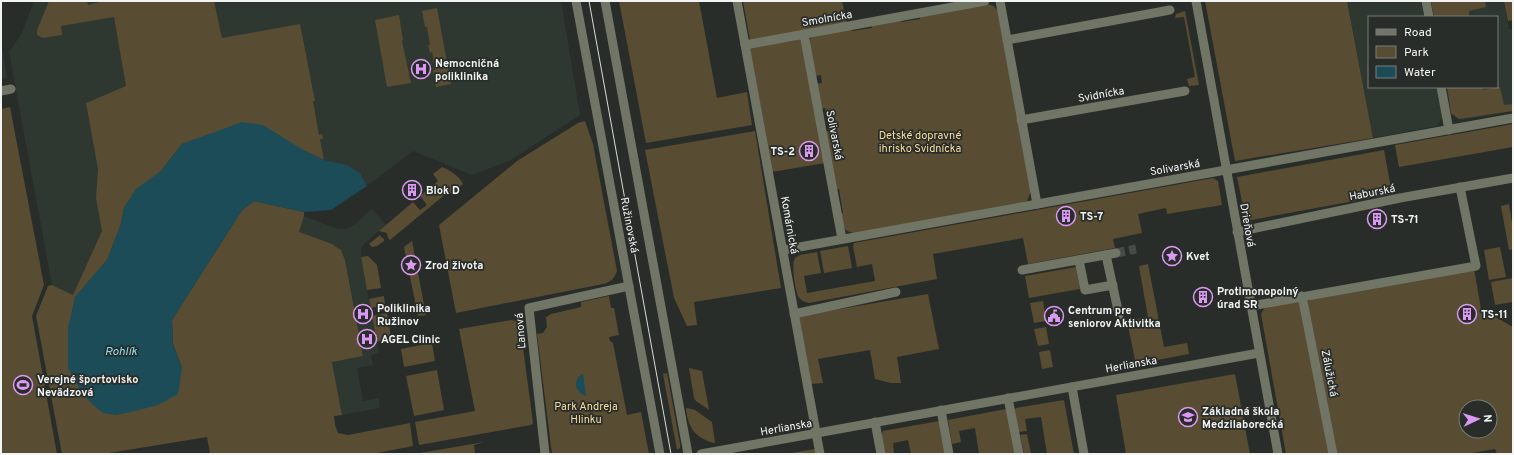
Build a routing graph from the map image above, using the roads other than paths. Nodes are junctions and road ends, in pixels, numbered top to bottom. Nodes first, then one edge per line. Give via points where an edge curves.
1 (576, 1) edge
2 (605, 1) edge
3 (737, 1) edge
4 (985, 1) edge
5 (1000, 1) edge
6 (1196, 1) edge
7 (1426, 1) edge
8 (1170, 10) dead end
9 (1429, 16) edge
10 (804, 34) junction
11 (1007, 40) junction
12 (745, 45) junction
13 (1441, 88) edge
14 (11, 89) dead end
15 (1, 91) edge
16 (1185, 91) dead end
17 (1513, 118) edge
18 (1021, 120) junction
19 (1449, 130) junction
20 (1226, 170) junction
21 (1513, 178) edge
22 (1460, 187) junction
23 (1034, 205) junction
24 (1237, 232) junction
25 (842, 239) junction
26 (783, 250) junction
27 (1079, 260) junction
28 (1022, 270) dead end
29 (1113, 285) junction
30 (629, 286) junction
31 (896, 292) dead end
32 (1302, 296) junction
33 (1251, 306) junction
34 (794, 314) junction
35 (1118, 315) dead end
36 (1259, 353) junction
37 (1072, 387) junction
38 (1008, 398) junction
39 (941, 410) junction
40 (875, 422) junction
41 (816, 433) junction
42 (545, 454) edge
43 (660, 454) edge
44 (688, 454) edge
45 (701, 454) edge
46 (820, 454) edge
47 (881, 454) edge
48 (949, 454) edge
49 (1019, 454) edge
50 (1084, 454) edge
51 (1278, 454) edge
52 (1333, 454) edge

1 - 30 street, Ružinovská
2 - 44 street, Ružinovská
3 - 12 street, Komárnická
4 - 10 street, Smolnícka
5 - 11 street
6 - 20 street, Drieňová
7 - 9 street
8 - 11 street
10 - 12 street, Smolnícka
10 - 25 street, Solivarská
11 - 18 street
12 - 26 street, Komárnická
13 - 19 street
14 - 15 street
16 - 18 street, Svidnícka
17 - 19 street, Solivarská
18 - 23 street
19 - 20 street, Solivarská
20 - 23 street, Solivarská
20 - 24 street, Drieňová
21 - 22 street, Haburská
22 - 24 street, Haburská
22 - 32 street via 1476,266
23 - 25 street, Solivarská
24 - 33 street, Drieňová
25 - 26 street, Solivarská
26 - 34 street, Komárnická
27 - 28 street
27 - 29 street via 1085,290
27 - 29 street via 1111,254
29 - 35 street
30 - 42 street, Ľanová via 529,308
30 - 43 street, Ružinovská
31 - 34 street
32 - 33 street
32 - 52 street, Zálužická
33 - 36 street, Drieňová
34 - 41 street, Komárnická
36 - 37 street, Herlianska
36 - 51 street, Drieňová
37 - 38 street, Herlianska
37 - 50 street
38 - 39 street, Herlianska
38 - 49 street
39 - 40 street, Herlianska
39 - 48 street
40 - 41 street, Herlianska
40 - 47 street
41 - 45 street, Herlianska
41 - 46 street, Komárnická

